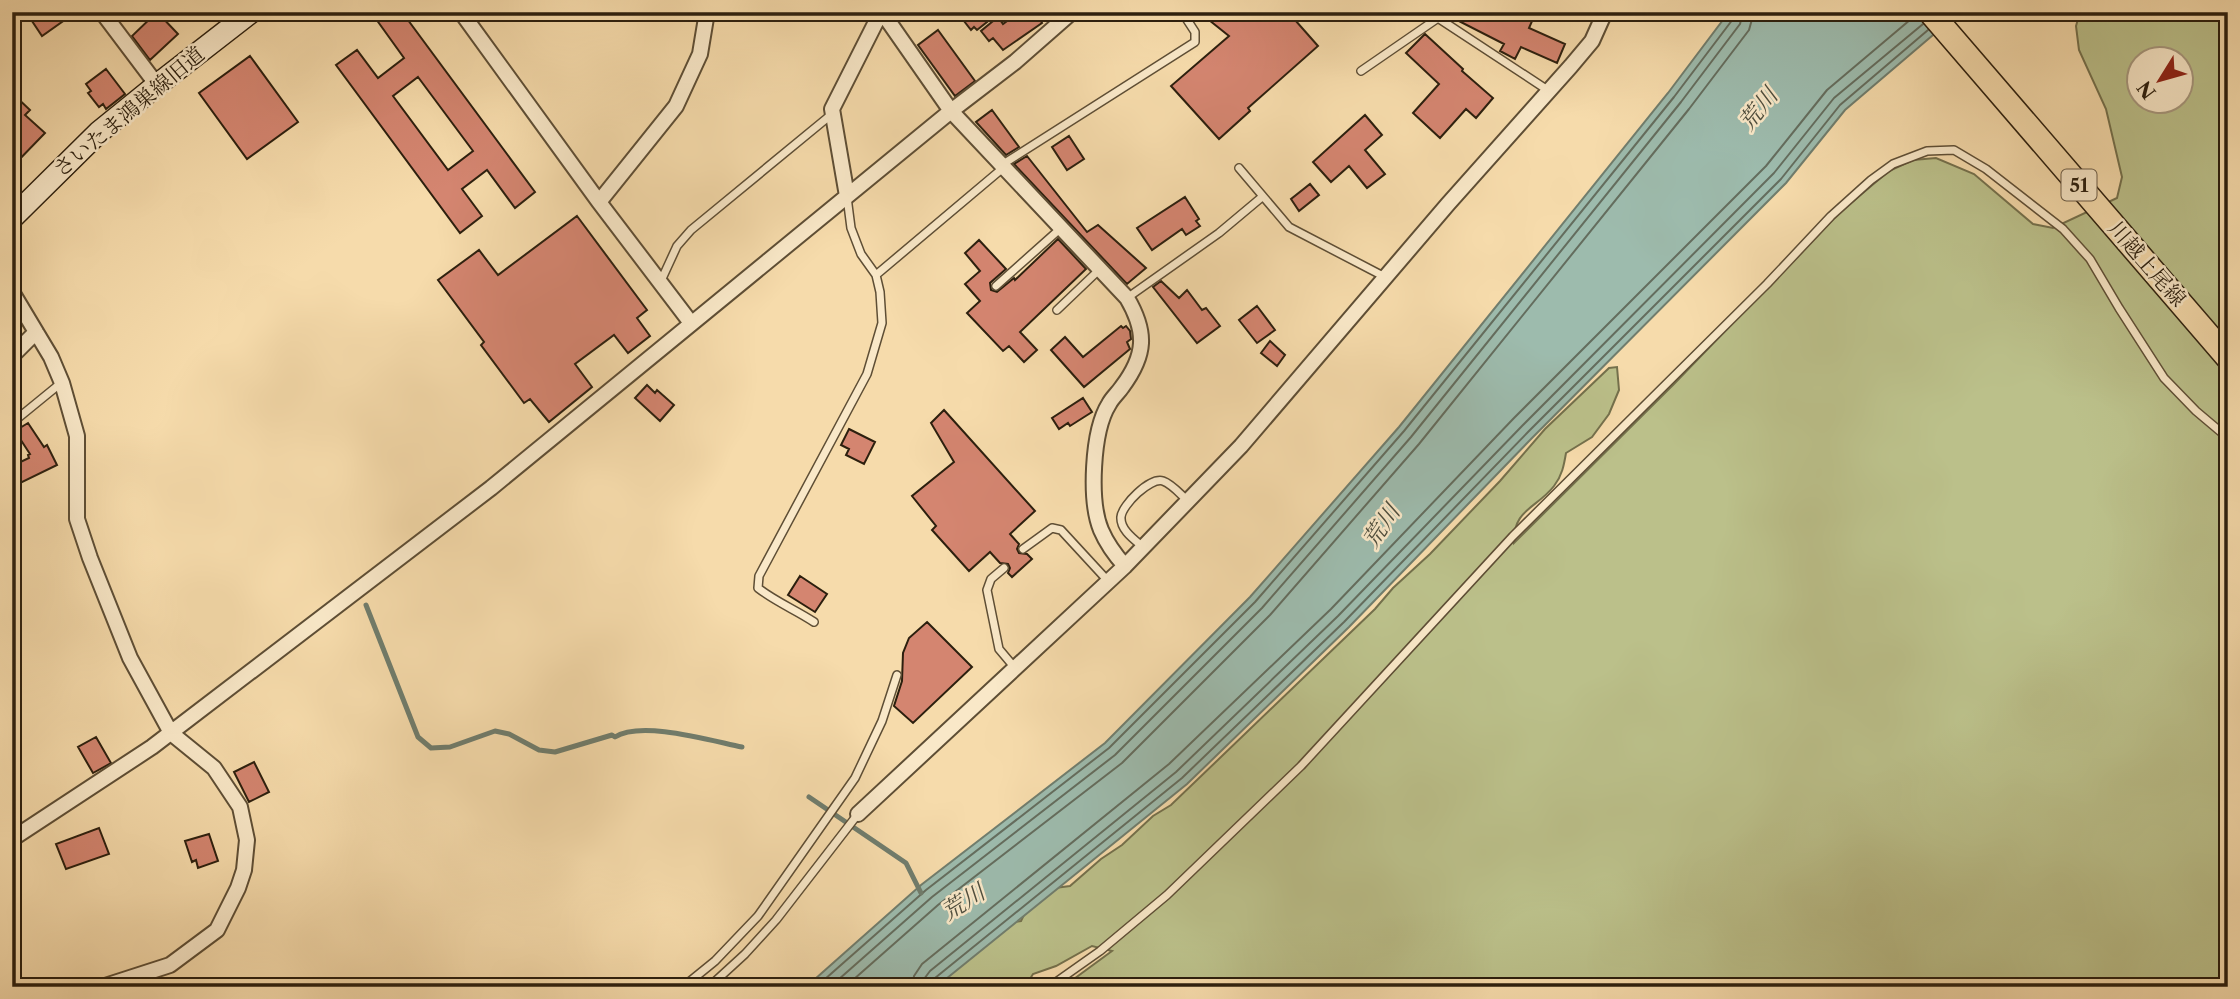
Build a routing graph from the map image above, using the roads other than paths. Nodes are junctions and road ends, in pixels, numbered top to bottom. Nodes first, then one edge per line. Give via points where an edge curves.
1 (102, 12) edge
2 (251, 12) edge
3 (461, 12) edge
4 (707, 12) edge
5 (881, 12) edge
6 (1072, 12) edge
7 (1182, 12) edge
8 (1605, 12) edge
9 (1930, 12) edge
10 (1440, 15) edge
11 (1362, 71) dead end
12 (157, 85) junction
13 (1549, 92) junction
14 (951, 111) junction
15 (832, 114) junction
16 (1002, 167) junction
17 (1239, 168) dead end
18 (847, 196) junction
19 (1262, 197) junction
20 (599, 202) junction
21 (12, 218) edge
22 (1060, 228) junction
23 (1100, 269) junction
24 (876, 275) junction
25 (1385, 277) junction
26 (660, 283) junction
27 (996, 286) dead end
28 (12, 292) edge
29 (1127, 298) junction
30 (1057, 310) dead end
31 (691, 323) junction
32 (36, 332) junction
33 (12, 356) edge
34 (2228, 358) edge
35 (62, 383) junction
36 (12, 423) edge
37 (2228, 438) edge
38 (1189, 502) junction
39 (1144, 547) junction
40 (1023, 549) dead end
41 (1125, 566) junction
42 (1004, 568) dead end
43 (1109, 581) junction
44 (814, 622) dead end
45 (1015, 669) junction
46 (897, 674) dead end
47 (171, 733) junction
48 (858, 814) joint
49 (13, 836) edge
50 (102, 987) edge
51 (683, 987) edge
52 (709, 987) edge
53 (1049, 987) edge

1 - 12 street
2 - 12 street, さいたま鴻巣線旧道
3 - 20 street
4 - 20 street via 700,54 676,106
5 - 14 street
5 - 15 street
6 - 14 street
7 - 16 lane via 1195,32 1195,42
8 - 13 street via 1592,41
9 - 34 main road, 川越上尾線 / 51
10 - 11 lane
10 - 13 lane
12 - 21 street, さいたま鴻巣線旧道 via 73,156
13 - 25 street
14 - 16 street
14 - 18 street
15 - 18 street
15 - 26 lane via 691,230 677,246
16 - 22 street
16 - 24 lane
17 - 19 lane
18 - 24 lane via 851,228
18 - 31 street
19 - 25 lane via 1289,227
19 - 29 lane
20 - 26 street
22 - 23 street
22 - 27 lane
23 - 29 street
23 - 30 lane
24 - 44 lane via 883,323 867,374 759,576 758,588
25 - 38 street
26 - 31 street
28 - 32 street
29 - 41 street via 1141,327 1143,345 1136,365 1108,404 1093,475 1100,528
31 - 47 street via 491,488
32 - 33 street
32 - 35 street
35 - 36 lane
35 - 47 street via 77,436 77,519 130,658
37 - 53 lane via 2164,378 2091,259 2063,229 1954,150 1927,151 1894,164 1831,216 1513,536 1301,766 1167,895
38 - 39 street
38 - 39 lane via 1167,482 1149,482 1121,517 1125,529
39 - 41 street
40 - 43 lane via 1052,528 1061,530
41 - 43 street
42 - 45 lane via 991,579 987,590 999,649
43 - 45 street
45 - 48 street
46 - 51 lane via 882,721 855,778 758,916
47 - 49 street
47 - 50 street via 214,768 240,807 247,841 244,870 216,930 199,945 170,965
48 - 52 lane via 776,920

